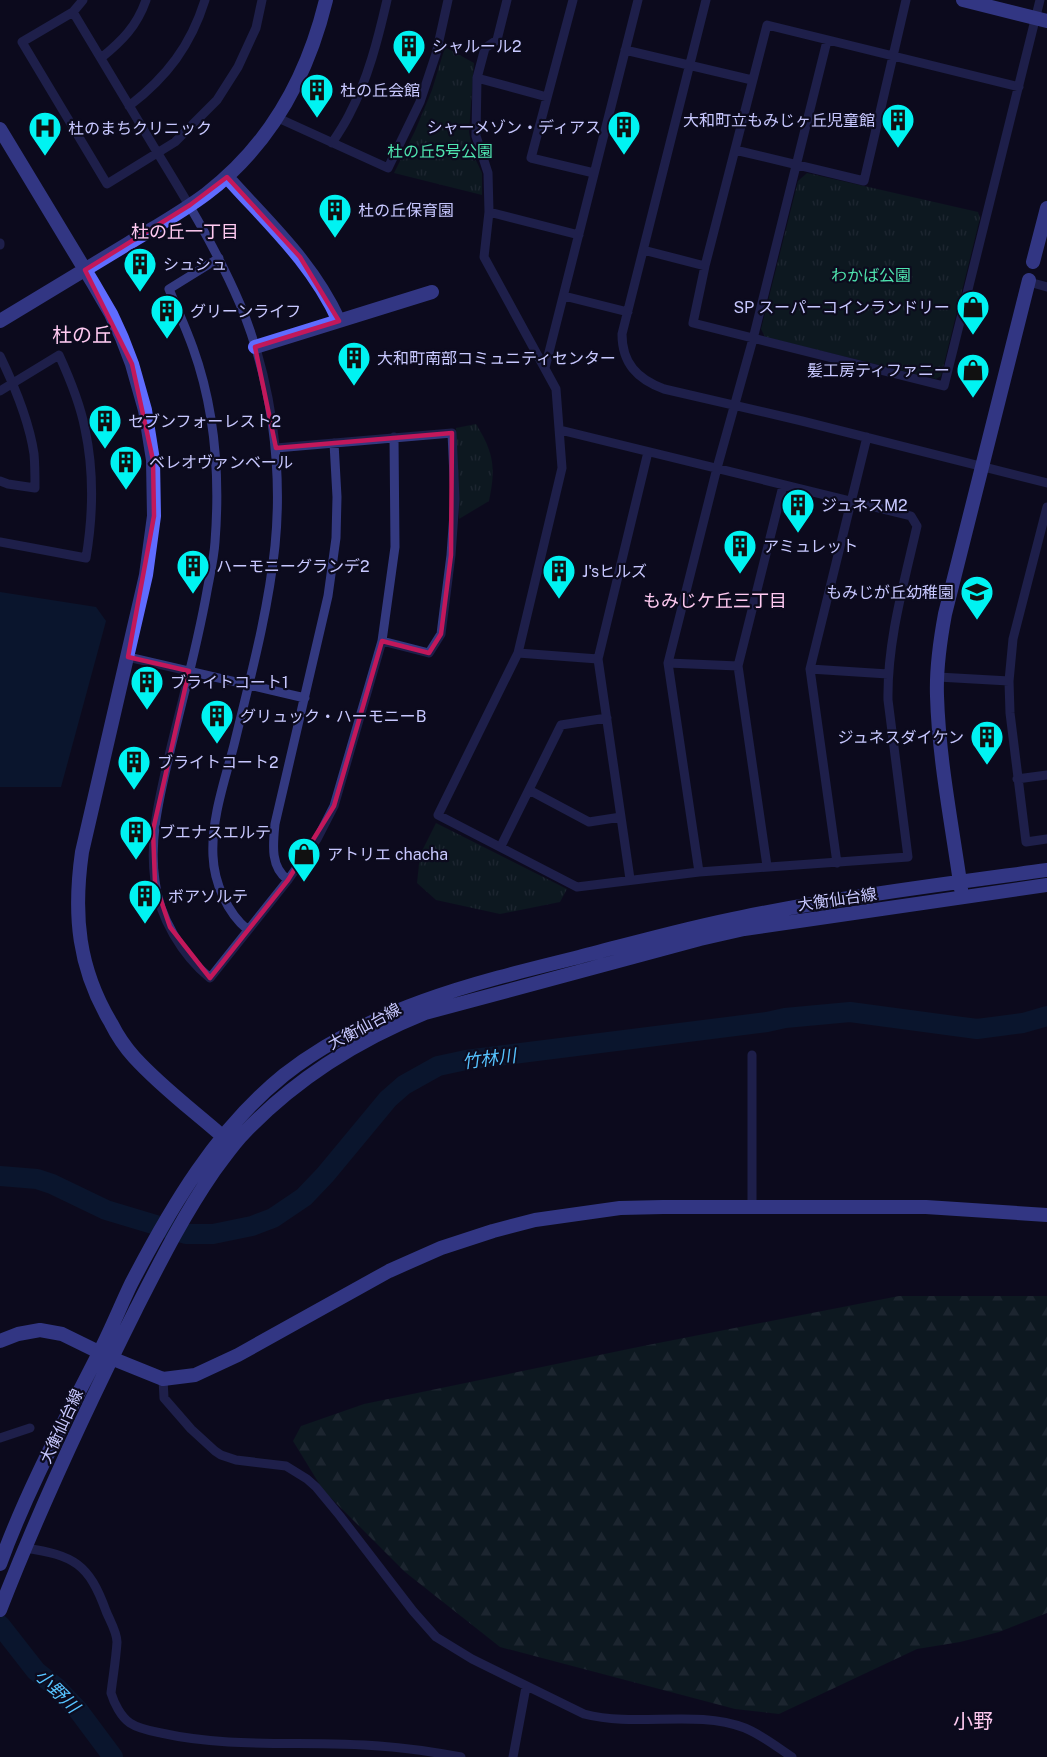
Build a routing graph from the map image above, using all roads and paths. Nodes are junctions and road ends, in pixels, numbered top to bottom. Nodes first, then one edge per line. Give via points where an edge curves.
1 (83, 0) edge
2 (146, 0) edge
3 (205, 0) edge
4 (262, 0) edge
5 (326, 0) edge
6 (387, 0) edge
7 (448, 0) edge
8 (507, 0) edge
9 (573, 0) edge
10 (638, 0) edge
11 (706, 0) edge
12 (906, 0) edge
13 (963, 0) edge
14 (1040, 0) edge
15 (74, 12) junction
16 (1041, 20) edge
17 (827, 41) junction
18 (625, 50) junction
19 (893, 57) junction
20 (101, 58) junction
21 (690, 66) junction
22 (477, 78) junction
23 (752, 80) junction
24 (1019, 87) junction
25 (547, 97) junction
26 (129, 106) junction
27 (278, 118) junction
28 (0, 129) edge
29 (332, 143) junction
30 (735, 150) junction
31 (158, 153) junction
32 (796, 165) junction
33 (594, 173) junction
34 (227, 177) junction
35 (190, 205) junction
36 (1047, 208) edge
37 (489, 212) junction
38 (579, 235) junction
39 (643, 250) junction
40 (219, 258) junction
41 (1033, 262) dead end
42 (705, 266) junction
43 (85, 270) junction
44 (1029, 281) joint
45 (1047, 287) edge
46 (432, 292) dead end
47 (564, 296) junction
48 (628, 312) junction
49 (0, 321) edge
50 (339, 321) junction
51 (753, 339) junction
52 (255, 347) junction
53 (0, 356) edge
54 (545, 368) junction
55 (13, 383) junction
56 (0, 391) edge
57 (735, 405) junction
58 (560, 430) junction
59 (394, 437) junction
60 (867, 438) junction
61 (334, 443) junction
62 (276, 448) junction
63 (648, 452) junction
64 (983, 467) junction
65 (717, 468) junction
66 (0, 482) edge
67 (1047, 483) edge
68 (783, 486) junction
69 (851, 502) junction
70 (1047, 507) edge
71 (0, 542) edge
72 (382, 641) junction
73 (518, 653) junction
74 (128, 657) junction
75 (598, 659) junction
76 (668, 663) junction
77 (738, 666) junction
78 (810, 669) junction
79 (189, 671) junction
80 (888, 674) junction
81 (938, 677) junction
82 (1009, 681) junction
83 (249, 685) junction
84 (305, 698) junction
85 (607, 718) junction
86 (1047, 775) edge
87 (1017, 779) junction
88 (529, 790) junction
89 (621, 817) junction
90 (1047, 839) edge
91 (501, 846) junction
92 (837, 863) junction
93 (767, 866) junction
94 (1047, 870) edge
95 (699, 872) junction
96 (630, 879) junction
97 (288, 880) junction
98 (960, 882) junction
99 (1047, 885) edge
100 (962, 897) junction
101 (248, 930) junction
102 (752, 1055) dead end
103 (228, 1141) junction
104 (752, 1208) junction
105 (1047, 1215) edge
106 (0, 1341) edge
107 (106, 1355) junction
108 (163, 1379) junction
109 (30, 1428) dead end
110 (0, 1438) edge
111 (25, 1548) junction
112 (0, 1564) edge
113 (0, 1610) edge
114 (526, 1687) junction
115 (461, 1757) edge
116 (513, 1757) edge
117 (792, 1757) edge

1 - 15 street
2 - 20 street via 124,40
3 - 26 street via 199,20 171,67
4 - 31 street via 256,28 217,100 175,142
5 - 27 street via 310,54
6 - 29 street via 362,87
7 - 29 street via 420,102 388,168
8 - 22 street via 497,40 484,48
9 - 25 street
10 - 18 street
11 - 21 street
12 - 19 street
13 - 16 street
14 - 16 street
15 - 20 street
15 - 31 street via 22,42 107,184
16 - 24 street
17 - 19 street
17 - 23 street via 767,25
17 - 32 street
18 - 21 street
18 - 33 street
19 - 24 street
19 - 32 street via 864,181
20 - 26 street
21 - 23 street
21 - 39 street
22 - 25 street
22 - 37 street via 476,136 488,173
23 - 30 street
24 - 51 street via 944,386
25 - 33 street via 531,158
26 - 31 street
27 - 29 street
27 - 34 street
28 - 43 street
30 - 32 street
30 - 42 street
31 - 35 street
32 - 51 street
33 - 38 street
34 - 35 street
34 - 50 street via 300,257
35 - 40 street
35 - 43 street
36 - 41 street
37 - 38 street
37 - 54 street via 484,257
38 - 47 street
39 - 42 street
39 - 48 street
40 - 52 street
40 - 79 street via 169,289 194,349 208,401 215,457 215,544
42 - 51 street via 693,323
43 - 49 street
43 - 74 street via 111,314 132,364 153,460 154,516
44 - 45 street
44 - 64 street
46 - 50 street
47 - 48 street
47 - 54 street
48 - 57 street via 622,347 638,375 664,389
50 - 52 street
51 - 57 street
52 - 62 street
53 - 55 street
54 - 58 street via 556,388
55 - 56 street
55 - 66 street via 34,454 35,488
55 - 71 street via 59,355 75,391 85,429 91,530 86,558
57 - 60 street
57 - 65 street
58 - 63 street
58 - 73 street via 562,468
59 - 61 street
59 - 72 street via 395,547
59 - 72 street via 452,433 452,555 441,634 429,653
60 - 64 street
60 - 69 street
61 - 62 street
61 - 84 street via 336,538 328,596
62 - 83 street via 276,543 270,591
63 - 65 street
63 - 75 street
64 - 67 street
64 - 81 street via 945,614
65 - 68 street
65 - 76 street
68 - 69 street
68 - 77 street
69 - 78 street
69 - 80 street via 910,516 917,526
70 - 82 street via 1013,639
72 - 97 street via 334,806
73 - 75 street
73 - 91 street via 438,815
74 - 79 street
74 - 103 street via 81,852 77,908 83,955 90,980 118,1037 168,1090
75 - 85 street
76 - 77 street
76 - 95 street
77 - 93 street
78 - 80 street
78 - 92 street
79 - 83 street
79 - 101 street via 153,830 152,856 160,905 197,968 210,978
80 - 92 street via 908,857
81 - 82 street
81 - 98 street via 942,754
82 - 87 street
83 - 84 street
83 - 101 street via 213,831 218,881 226,903
84 - 97 street via 275,824 275,864 280,875
85 - 88 street via 561,725
85 - 89 street
86 - 87 street
87 - 90 street via 1026,842
88 - 89 street via 589,822
88 - 91 street
89 - 96 street
91 - 96 street via 577,887
92 - 93 street
93 - 95 street
94 - 98 street, 大衡仙台線
95 - 96 street
97 - 101 street
98 - 100 street
98 - 103 street, 大衡仙台線 via 741,917 520,972 402,1008 362,1026 285,1075 262,1095
99 - 100 street, 大衡仙台線
100 - 103 street, 大衡仙台線 via 700,939 425,1013 366,1040 313,1074
102 - 104 street
103 - 107 street, 大衡仙台線 via 178,1214
104 - 105 street via 926,1208
104 - 108 street via 620,1208 536,1220 494,1231 389,1271 195,1375
106 - 107 street via 40,1330 62,1334
107 - 108 street
107 - 111 street, 大衡仙台線
107 - 112 street, 大衡仙台線 via 43,1462
108 - 114 street via 164,1398 215,1451 236,1460 286,1466 307,1479 327,1498 436,1637
109 - 110 street
111 - 113 street, 大衡仙台線
111 - 115 street via 75,1561 96,1588 117,1639 111,1693 131,1724 181,1737 219,1741 379,1746
114 - 116 street
114 - 117 street via 600,1718 703,1719 736,1726 755,1733

